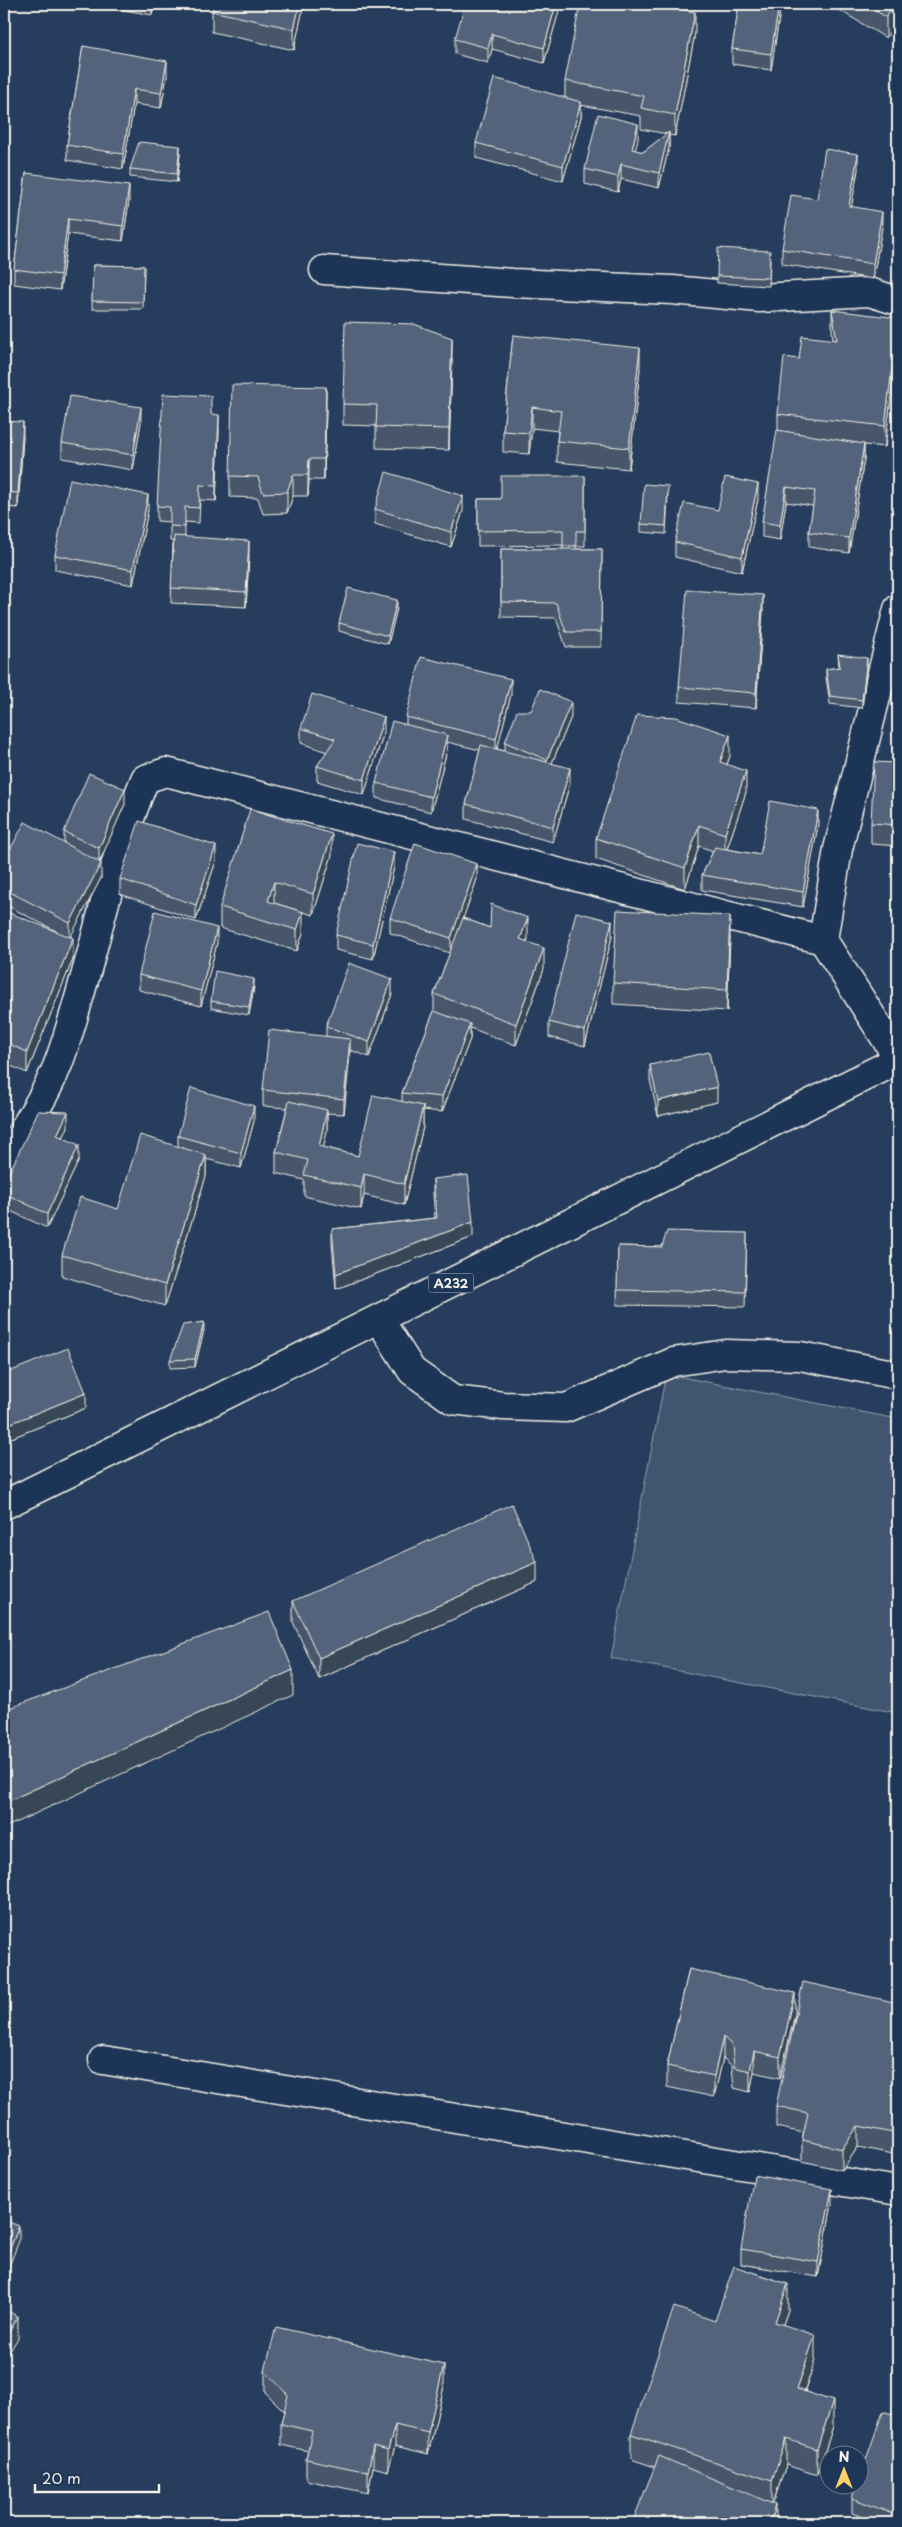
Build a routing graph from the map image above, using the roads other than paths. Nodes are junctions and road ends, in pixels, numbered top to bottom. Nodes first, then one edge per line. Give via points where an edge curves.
1 (324, 270) dead end
2 (898, 301) edge
3 (898, 609) edge
4 (823, 940) junction
5 (898, 1059) edge
6 (4, 1163) edge
7 (379, 1319) junction
8 (898, 1375) edge
9 (4, 1505) edge
10 (103, 2060) dead end
11 (898, 2191) edge

1 - 2 street via 760,298 869,292
3 - 4 street via 838,849
4 - 5 street
4 - 6 street via 166,772 145,779 136,800 124,829 61,1057
5 - 7 street, A232
7 - 8 street via 412,1371 453,1400 503,1406 566,1408 673,1362 726,1354 800,1356
7 - 9 street, A232
10 - 11 street

